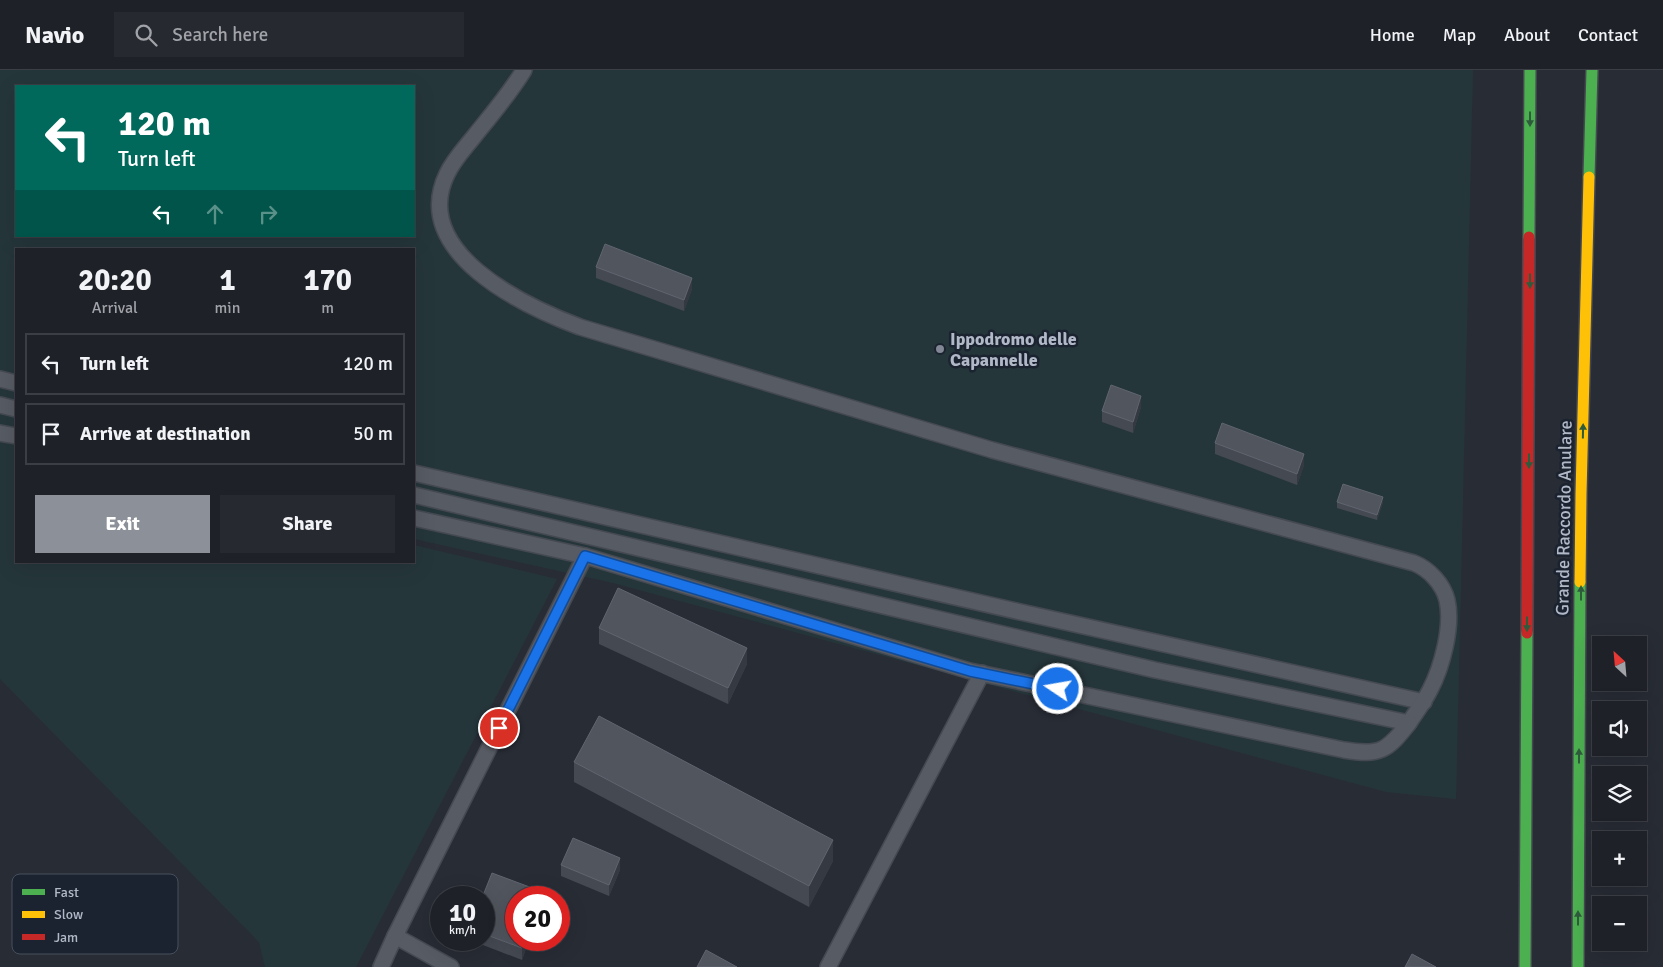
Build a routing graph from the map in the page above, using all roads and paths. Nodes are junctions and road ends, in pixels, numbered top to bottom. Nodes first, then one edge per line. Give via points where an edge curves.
1 (524, 70) edge
2 (1530, 70) edge
3 (1592, 70) edge
4 (0, 380) edge
5 (15, 383) edge
6 (0, 405) edge
7 (15, 409) edge
8 (0, 432) edge
9 (15, 436) edge
10 (415, 472) edge
11 (415, 495) edge
12 (415, 518) edge
13 (585, 556) junction
14 (982, 673) junction
15 (1424, 702) junction
16 (1408, 723) junction
17 (395, 936) junction
18 (381, 967) edge
19 (451, 967) edge
20 (828, 967) edge
21 (1525, 967) edge
22 (1578, 967) edge

1 - 15 lane via 451,165 440,195 442,220 449,236 468,262 492,283 534,309 580,327 983,447 1423,567 1443,589 1448,606 1444,654
2 -> 21 highway, Grande Raccordo Anulare
22 -> 3 highway, Grande Raccordo Anulare via 1581,494
4 - 5 lane
6 - 7 lane
8 - 9 lane
10 - 15 lane via 1025,614
11 - 16 lane via 1155,670
12 - 13 lane
13 - 14 lane
13 - 17 lane
14 - 16 lane via 1360,753 1385,748 1395,741
14 - 20 lane
15 - 16 lane
17 - 18 lane
17 - 19 lane

